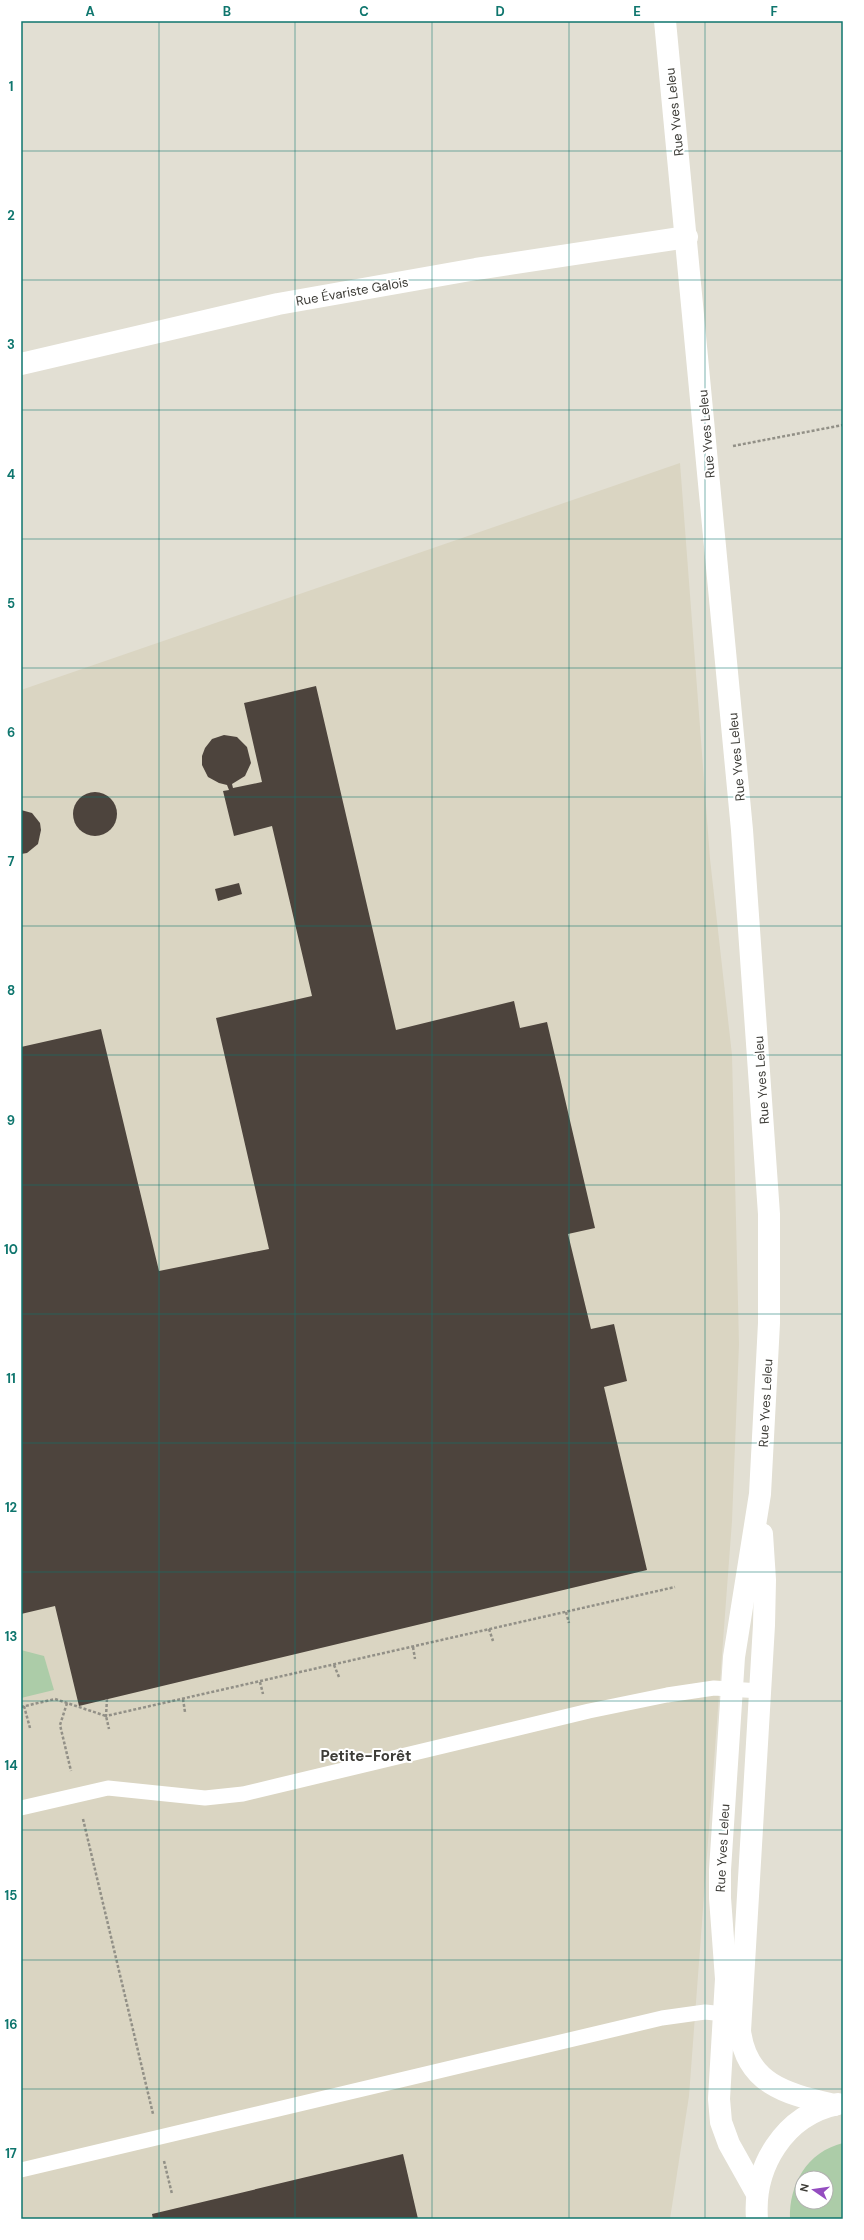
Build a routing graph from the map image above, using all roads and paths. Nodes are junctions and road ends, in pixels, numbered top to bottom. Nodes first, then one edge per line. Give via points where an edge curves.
1 (665, 21) edge
2 (687, 237) junction
3 (21, 364) edge
4 (843, 425) edge
5 (707, 451) junction
6 (760, 1494) junction
7 (675, 1587) dead end
8 (566, 1612) junction
9 (569, 1623) dead end
10 (489, 1629) junction
11 (493, 1641) dead end
12 (413, 1647) junction
13 (415, 1659) dead end
14 (334, 1665) junction
15 (339, 1677) dead end
16 (260, 1682) junction
17 (732, 1689) junction
18 (760, 1691) junction
19 (262, 1694) dead end
20 (107, 1699) dead end
21 (182, 1699) junction
22 (67, 1703) junction
23 (23, 1706) edge
24 (185, 1712) dead end
25 (106, 1716) junction
26 (30, 1728) dead end
27 (109, 1728) dead end
28 (77, 1794) junction
29 (21, 1808) edge
30 (733, 2014) junction
31 (839, 2104) edge
32 (158, 2137) junction
33 (21, 2170) edge
34 (172, 2194) dead end
35 (757, 2194) junction
36 (757, 2219) edge

1 - 2 street, Rue Yves Leleu
2 - 3 street, Rue Évariste Galois via 302,299
2 - 5 street, Rue Yves Leleu
4 - 5 path
5 - 6 street, Rue Yves Leleu via 742,830 769,1206 769,1323
6 - 17 street, Rue Yves Leleu via 736,1640
6 - 18 street, Rue Yves Leleu via 765,1580
7 - 8 path
8 - 9 path
8 - 10 path
10 - 11 path
10 - 12 path
12 - 13 path
12 - 14 path
14 - 15 path
14 - 16 path
16 - 19 path
16 - 21 path
17 - 18 lane
17 - 28 lane via 703,1689 589,1711 243,1794 205,1798 108,1788
17 - 30 street, Rue Yves Leleu via 720,1898 726,1979
18 - 30 street, Rue Yves Leleu
20 - 25 path
21 - 24 path
21 - 25 path
22 - 23 path via 54,1698
22 - 25 path
22 - 28 path via 60,1725
23 - 26 path
25 - 27 path
28 - 29 lane
28 - 32 path
30 - 31 street, Rue Yves Leleu via 744,2050 759,2074 784,2091
30 - 32 lane via 705,2012 662,2018
30 - 35 street, Rue Yves Leleu via 719,2099 721,2122 729,2144
31 - 35 street via 808,2116 785,2134 764,2166
32 - 33 lane
32 - 34 path
35 - 36 street

